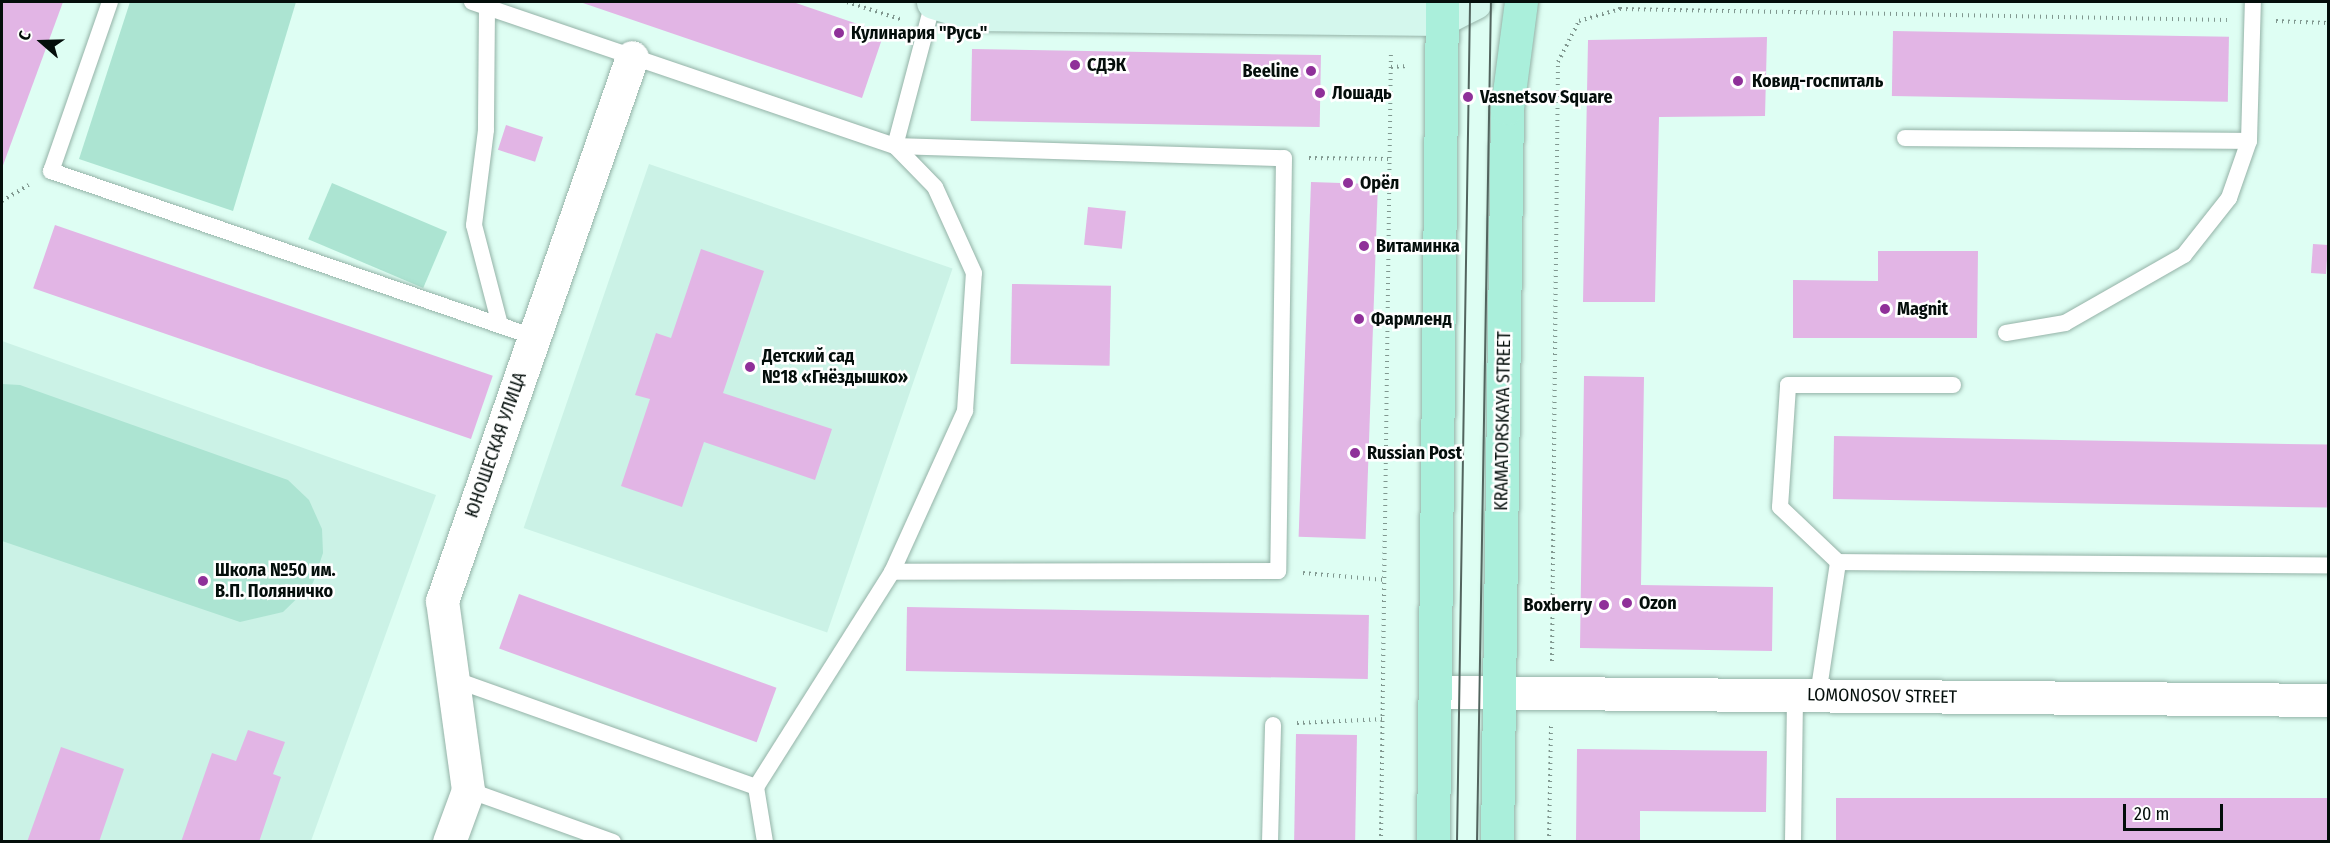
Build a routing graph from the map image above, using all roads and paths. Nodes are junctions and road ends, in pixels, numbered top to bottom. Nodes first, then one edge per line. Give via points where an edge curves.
1 (110, 2) edge
2 (933, 2) edge
3 (1475, 2) edge
4 (1521, 2) edge
5 (1620, 2) edge
6 (2253, 2) edge
7 (479, 4) edge
8 (1620, 9) junction
9 (1442, 10) edge
10 (2252, 21) junction
11 (2328, 23) edge
12 (1390, 38) dead end
13 (632, 57) junction
14 (1905, 138) dead end
15 (2249, 141) junction
16 (895, 146) junction
17 (1284, 158) junction
18 (1389, 159) junction
19 (51, 171) junction
20 (2, 201) edge
21 (500, 325) junction
22 (2006, 333) dead end
23 (534, 337) junction
24 (1953, 385) dead end
25 (1838, 562) junction
26 (2328, 565) edge
27 (1278, 571) junction
28 (892, 572) junction
29 (1385, 580) junction
30 (453, 679) junction
31 (1435, 692) junction
32 (1499, 692) junction
33 (1551, 693) junction
34 (1806, 695) junction
35 (2328, 700) edge
36 (1383, 719) junction
37 (1273, 725) joint
38 (756, 787) junction
39 (468, 790) junction
40 (449, 842) edge
41 (613, 842) edge
42 (765, 842) edge
43 (1270, 842) edge
44 (1381, 842) edge
45 (1433, 842) edge
46 (1497, 842) edge
47 (1550, 842) edge
48 (1792, 842) edge

1 - 19 lane
2 - 9 street via 972,14
2 - 16 lane
3 - 9 street
4 - 32 main road, KRAMATORSKAYA STREET via 1507,108
5 - 8 path
6 - 10 lane
7 - 13 lane
7 - 21 lane via 486,130 474,225
8 - 10 path
8 - 33 path via 1579,21 1558,62
9 - 31 main road
10 - 11 path
10 - 15 lane
12 - 18 path
13 - 16 lane
13 - 23 street, ЮНОШЕСКАЯ УЛИЦА
14 - 15 lane
15 - 22 lane via 2229,198 2184,255 2065,323
16 - 17 lane
16 - 28 lane via 935,187 974,273 965,411
17 - 18 path
17 - 27 lane
18 - 29 path
19 - 20 path
19 - 21 lane
21 - 23 lane
23 - 30 street, ЮНОШЕСКАЯ УЛИЦА via 442,601
24 - 25 lane via 1788,385 1780,507
25 - 26 lane
25 - 34 lane
27 - 28 lane
27 - 29 path
28 - 38 lane
29 - 36 path
30 - 38 lane
30 - 39 street, ЮНОШЕСКАЯ УЛИЦА
31 - 32 street, LOMONOSOV STREET
31 - 45 main road
32 - 33 street, LOMONOSOV STREET
32 - 46 main road, KRAMATORSKAYA STREET
33 - 34 street, LOMONOSOV STREET
33 - 47 path
34 - 35 street, LOMONOSOV STREET
34 - 48 lane
36 - 37 path
36 - 44 path
37 - 43 lane
38 - 42 lane
39 - 40 street, ЮНОШЕСКАЯ УЛИЦА
39 - 41 lane

